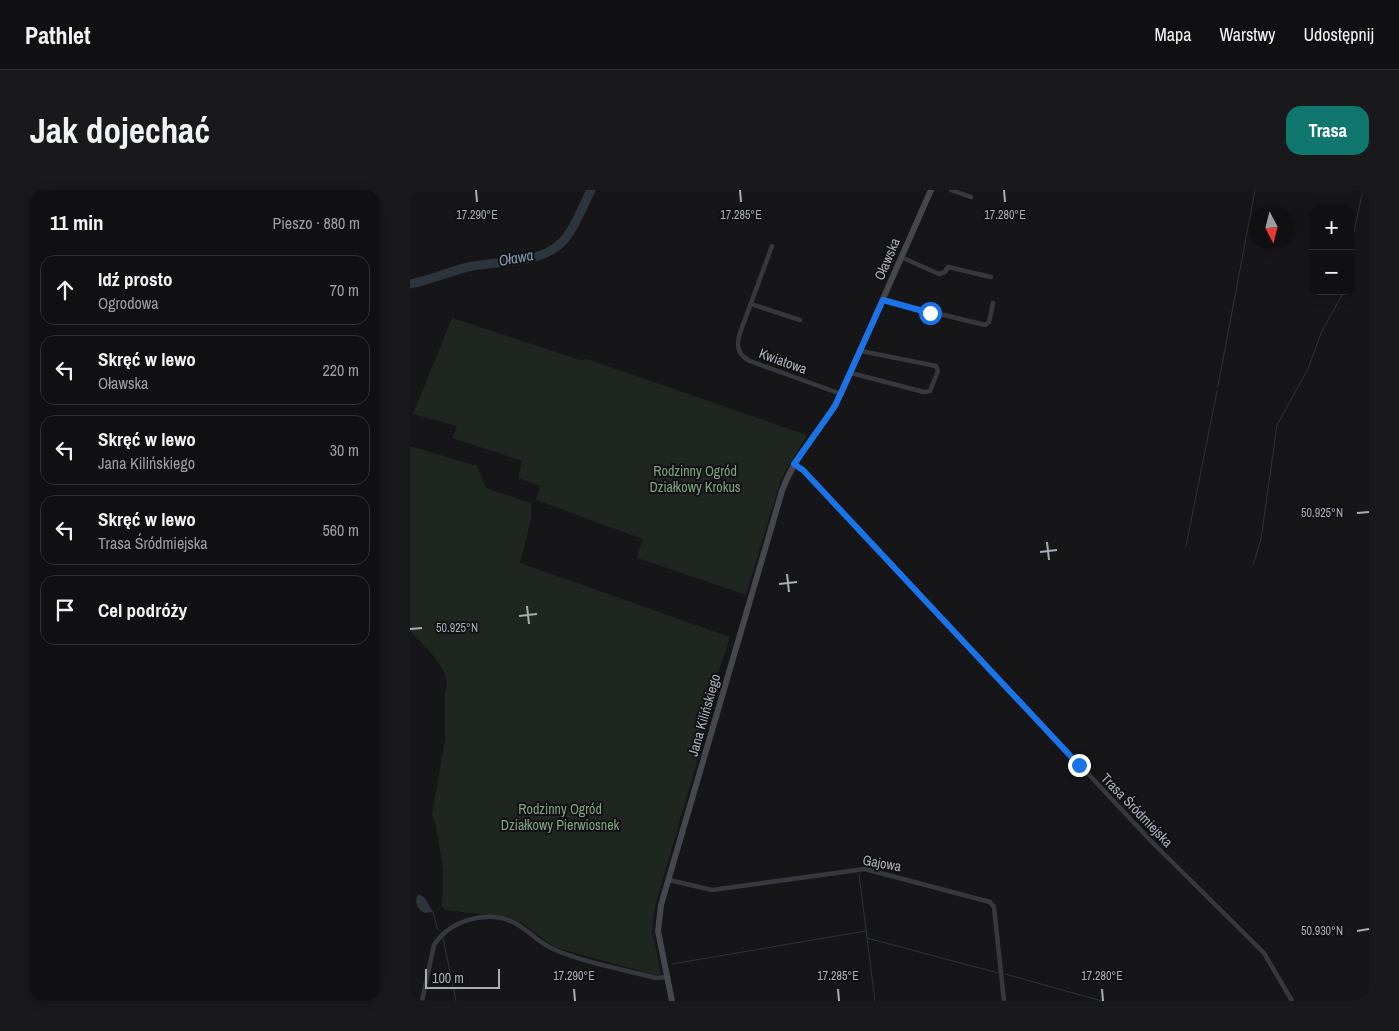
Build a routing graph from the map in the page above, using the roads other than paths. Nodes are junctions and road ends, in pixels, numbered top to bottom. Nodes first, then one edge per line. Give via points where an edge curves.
1 (931, 190) edge
2 (951, 190) edge
3 (971, 198) dead end
4 (772, 246) dead end
5 (902, 257) junction
6 (991, 277) dead end
7 (883, 300) junction
8 (994, 303) dead end
9 (751, 304) junction
10 (800, 320) dead end
11 (861, 351) junction
12 (850, 373) junction
13 (841, 394) junction
14 (808, 443) joint
15 (794, 464) junction
16 (669, 880) junction
17 (667, 977) junction
18 (422, 1001) edge
19 (672, 1001) edge
20 (1004, 1001) edge
21 (1292, 1001) edge

1 - 5 street, Oławska
2 - 3 street
4 - 9 street, Kwiatowa
5 - 6 street via 939,274 948,267
5 - 7 street, Oławska
7 - 8 street via 985,325 989,322
7 - 11 street, Oławska
9 - 10 street
9 - 13 street, Kwiatowa via 738,338 742,356
11 - 12 street, Oławska
11 - 12 street via 936,366 938,371 930,391
12 - 13 street, Oławska
13 - 14 street, Oławska
14 - 15 street, Jana Kilińskiego
15 - 16 street, Jana Kilińskiego via 782,490
15 - 21 street, Trasa Śródmiejska via 1152,842 1264,953
16 - 17 street, Jana Kilińskiego via 658,927
16 - 20 street, Gajowa via 712,890 864,869 990,902 994,907
17 - 18 street via 656,978 555,950 515,923 485,917 456,924 437,940
17 - 19 street, Jana Kilińskiego

